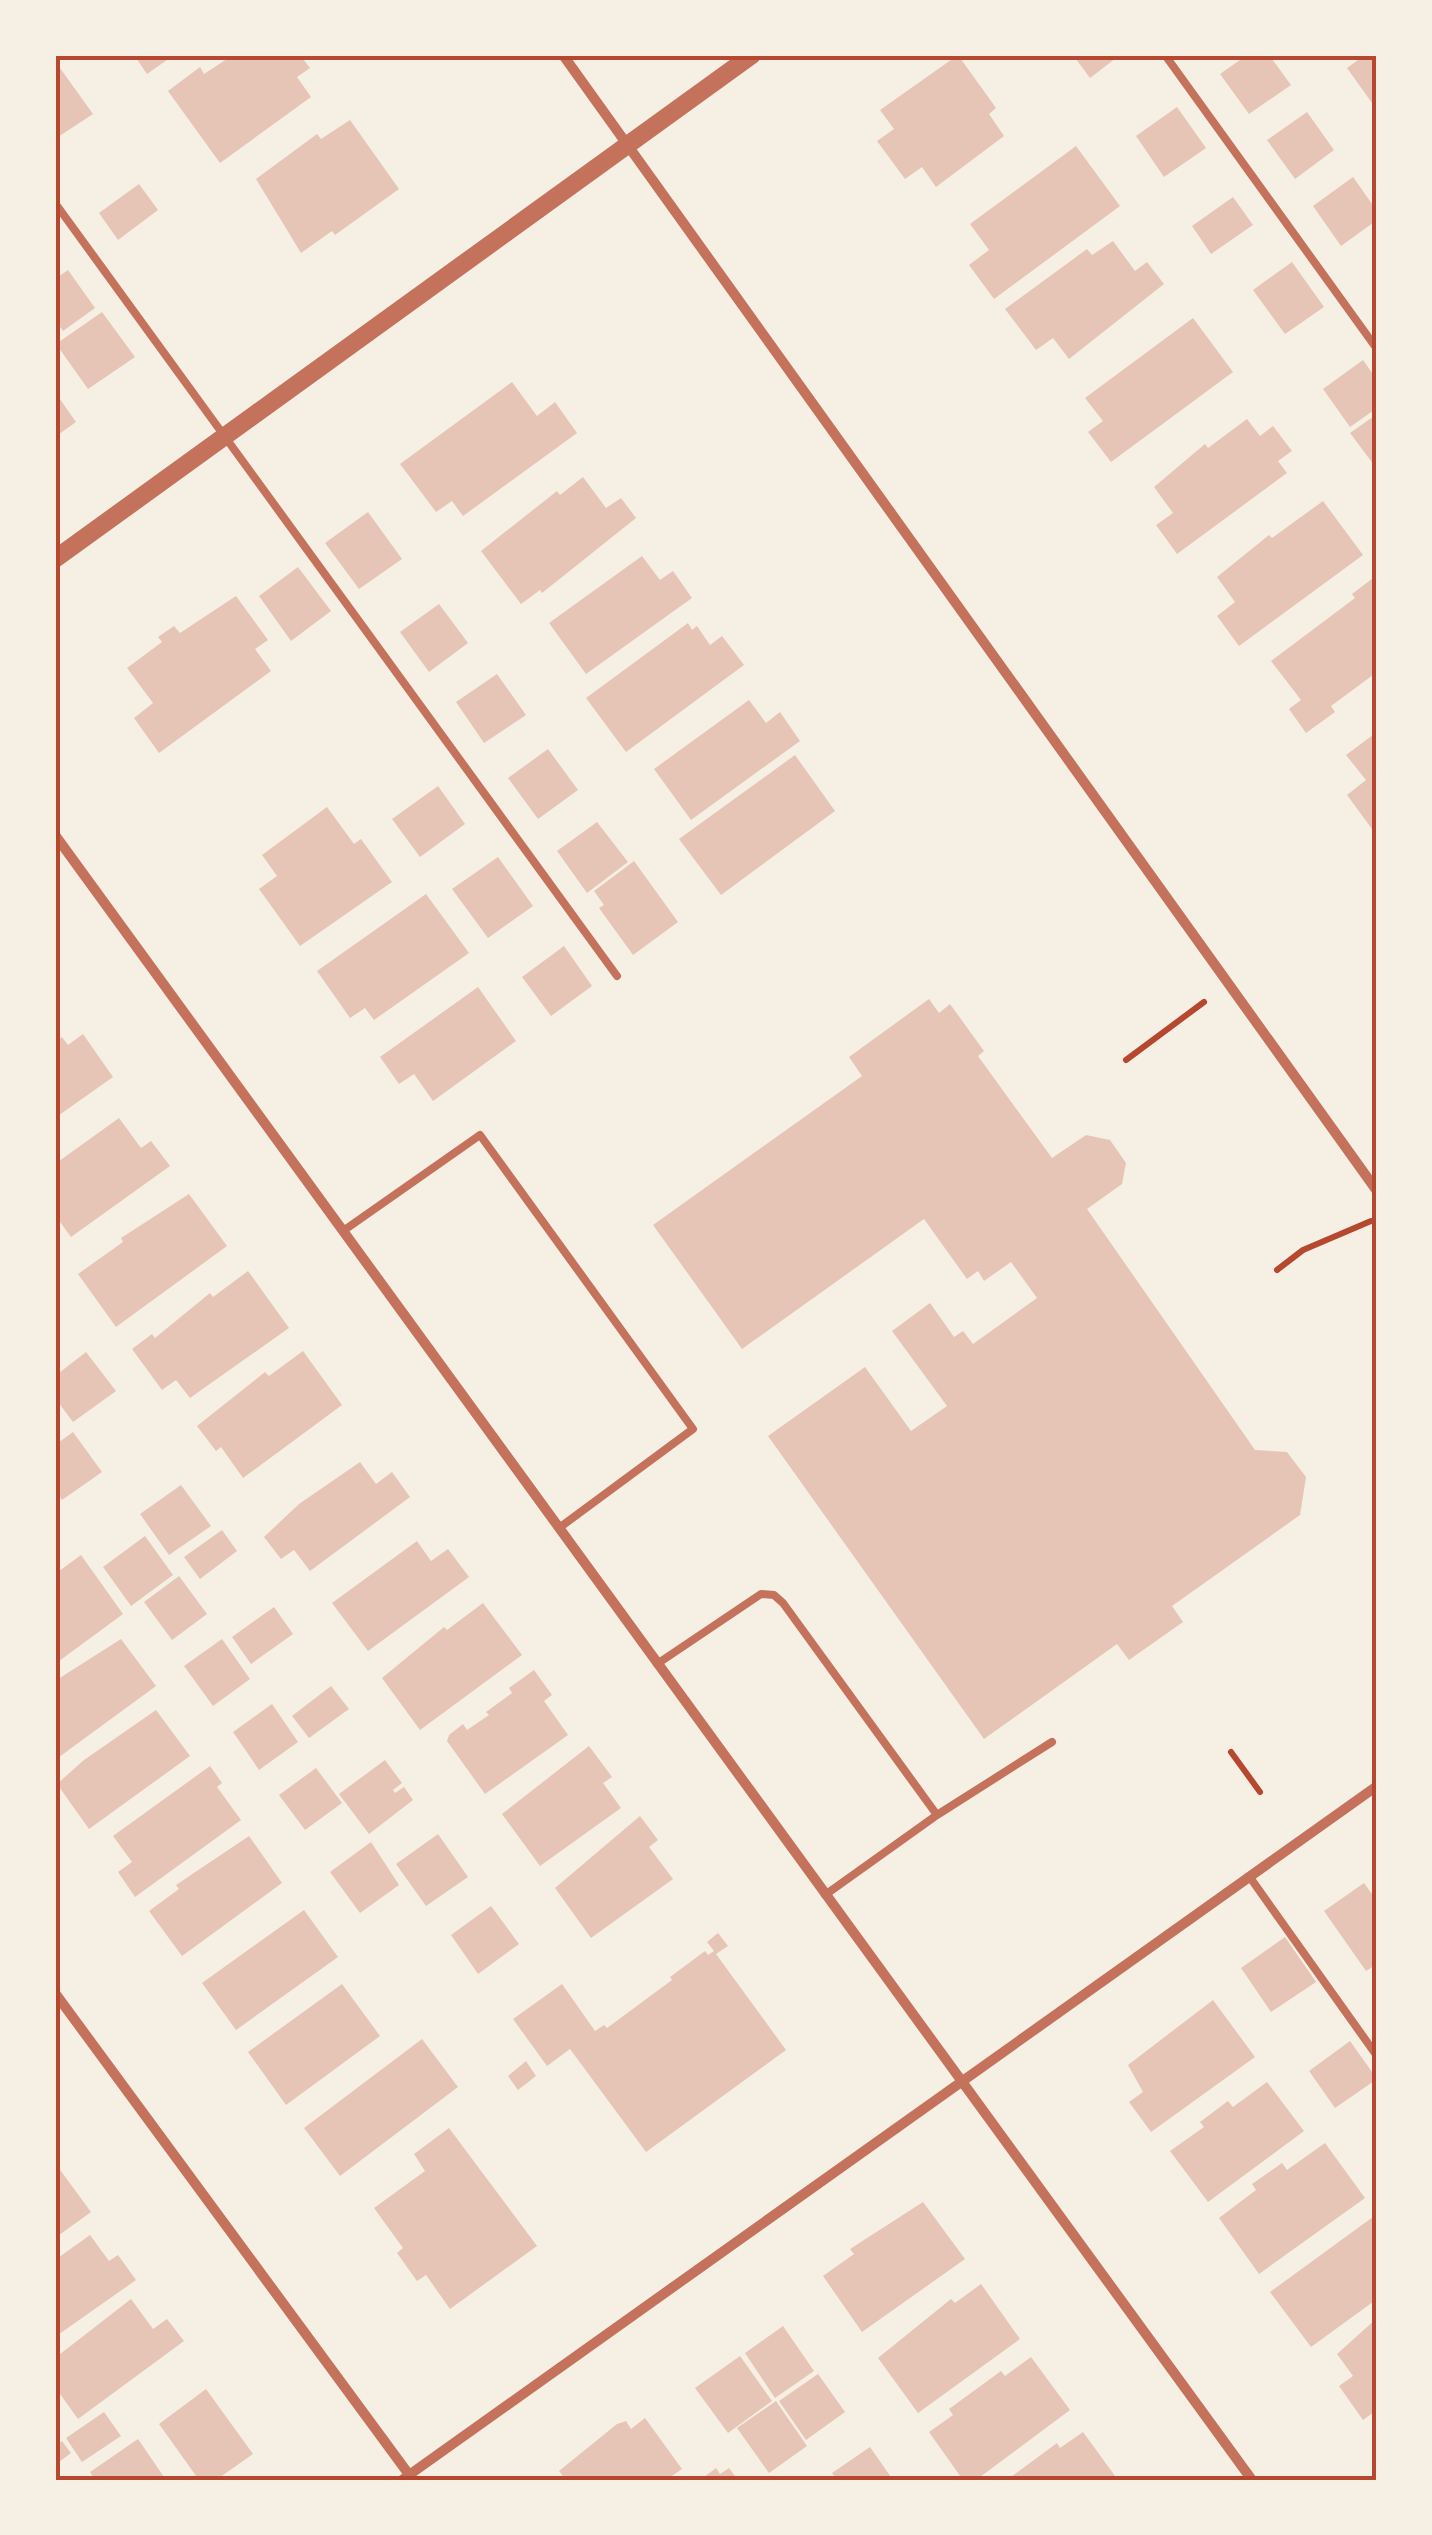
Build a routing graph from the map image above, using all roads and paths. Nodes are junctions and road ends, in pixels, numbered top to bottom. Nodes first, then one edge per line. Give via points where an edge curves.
1 (563, 55) edge
2 (752, 55) edge
3 (1165, 55) edge
4 (628, 144) junction
5 (55, 203) edge
6 (1377, 349) edge
7 (223, 437) junction
8 (55, 559) edge
9 (55, 835) edge
10 (617, 976) dead end
11 (1230, 984) junction
12 (1126, 1060) dead end
13 (1377, 1191) edge
14 (1377, 1218) edge
15 (343, 1231) junction
16 (1278, 1270) dead end
17 (560, 1528) junction
18 (657, 1664) junction
19 (1052, 1742) dead end
20 (1232, 1752) dead end
21 (1377, 1786) edge
22 (1260, 1792) dead end
23 (937, 1815) junction
24 (1249, 1876) junction
25 (825, 1895) junction
26 (55, 1994) edge
27 (1377, 2056) edge
28 (959, 2082) junction
29 (408, 2478) edge
30 (1252, 2480) edge

1 - 4 street
2 - 4 street
3 - 6 lane
4 - 7 street
4 - 11 street
5 - 7 lane
7 - 8 street
7 - 10 lane
9 - 15 street
11 - 12 path
11 - 13 street
14 - 16 path via 1303,1250
15 - 17 street
15 - 17 lane via 480,1135 693,1430
17 - 18 street
18 - 23 lane via 761,1594 774,1595
18 - 25 street
19 - 23 lane
20 - 22 path
21 - 24 street
23 - 25 lane
24 - 27 lane
24 - 28 street
25 - 28 street
26 - 29 street
28 - 29 street
28 - 30 street

